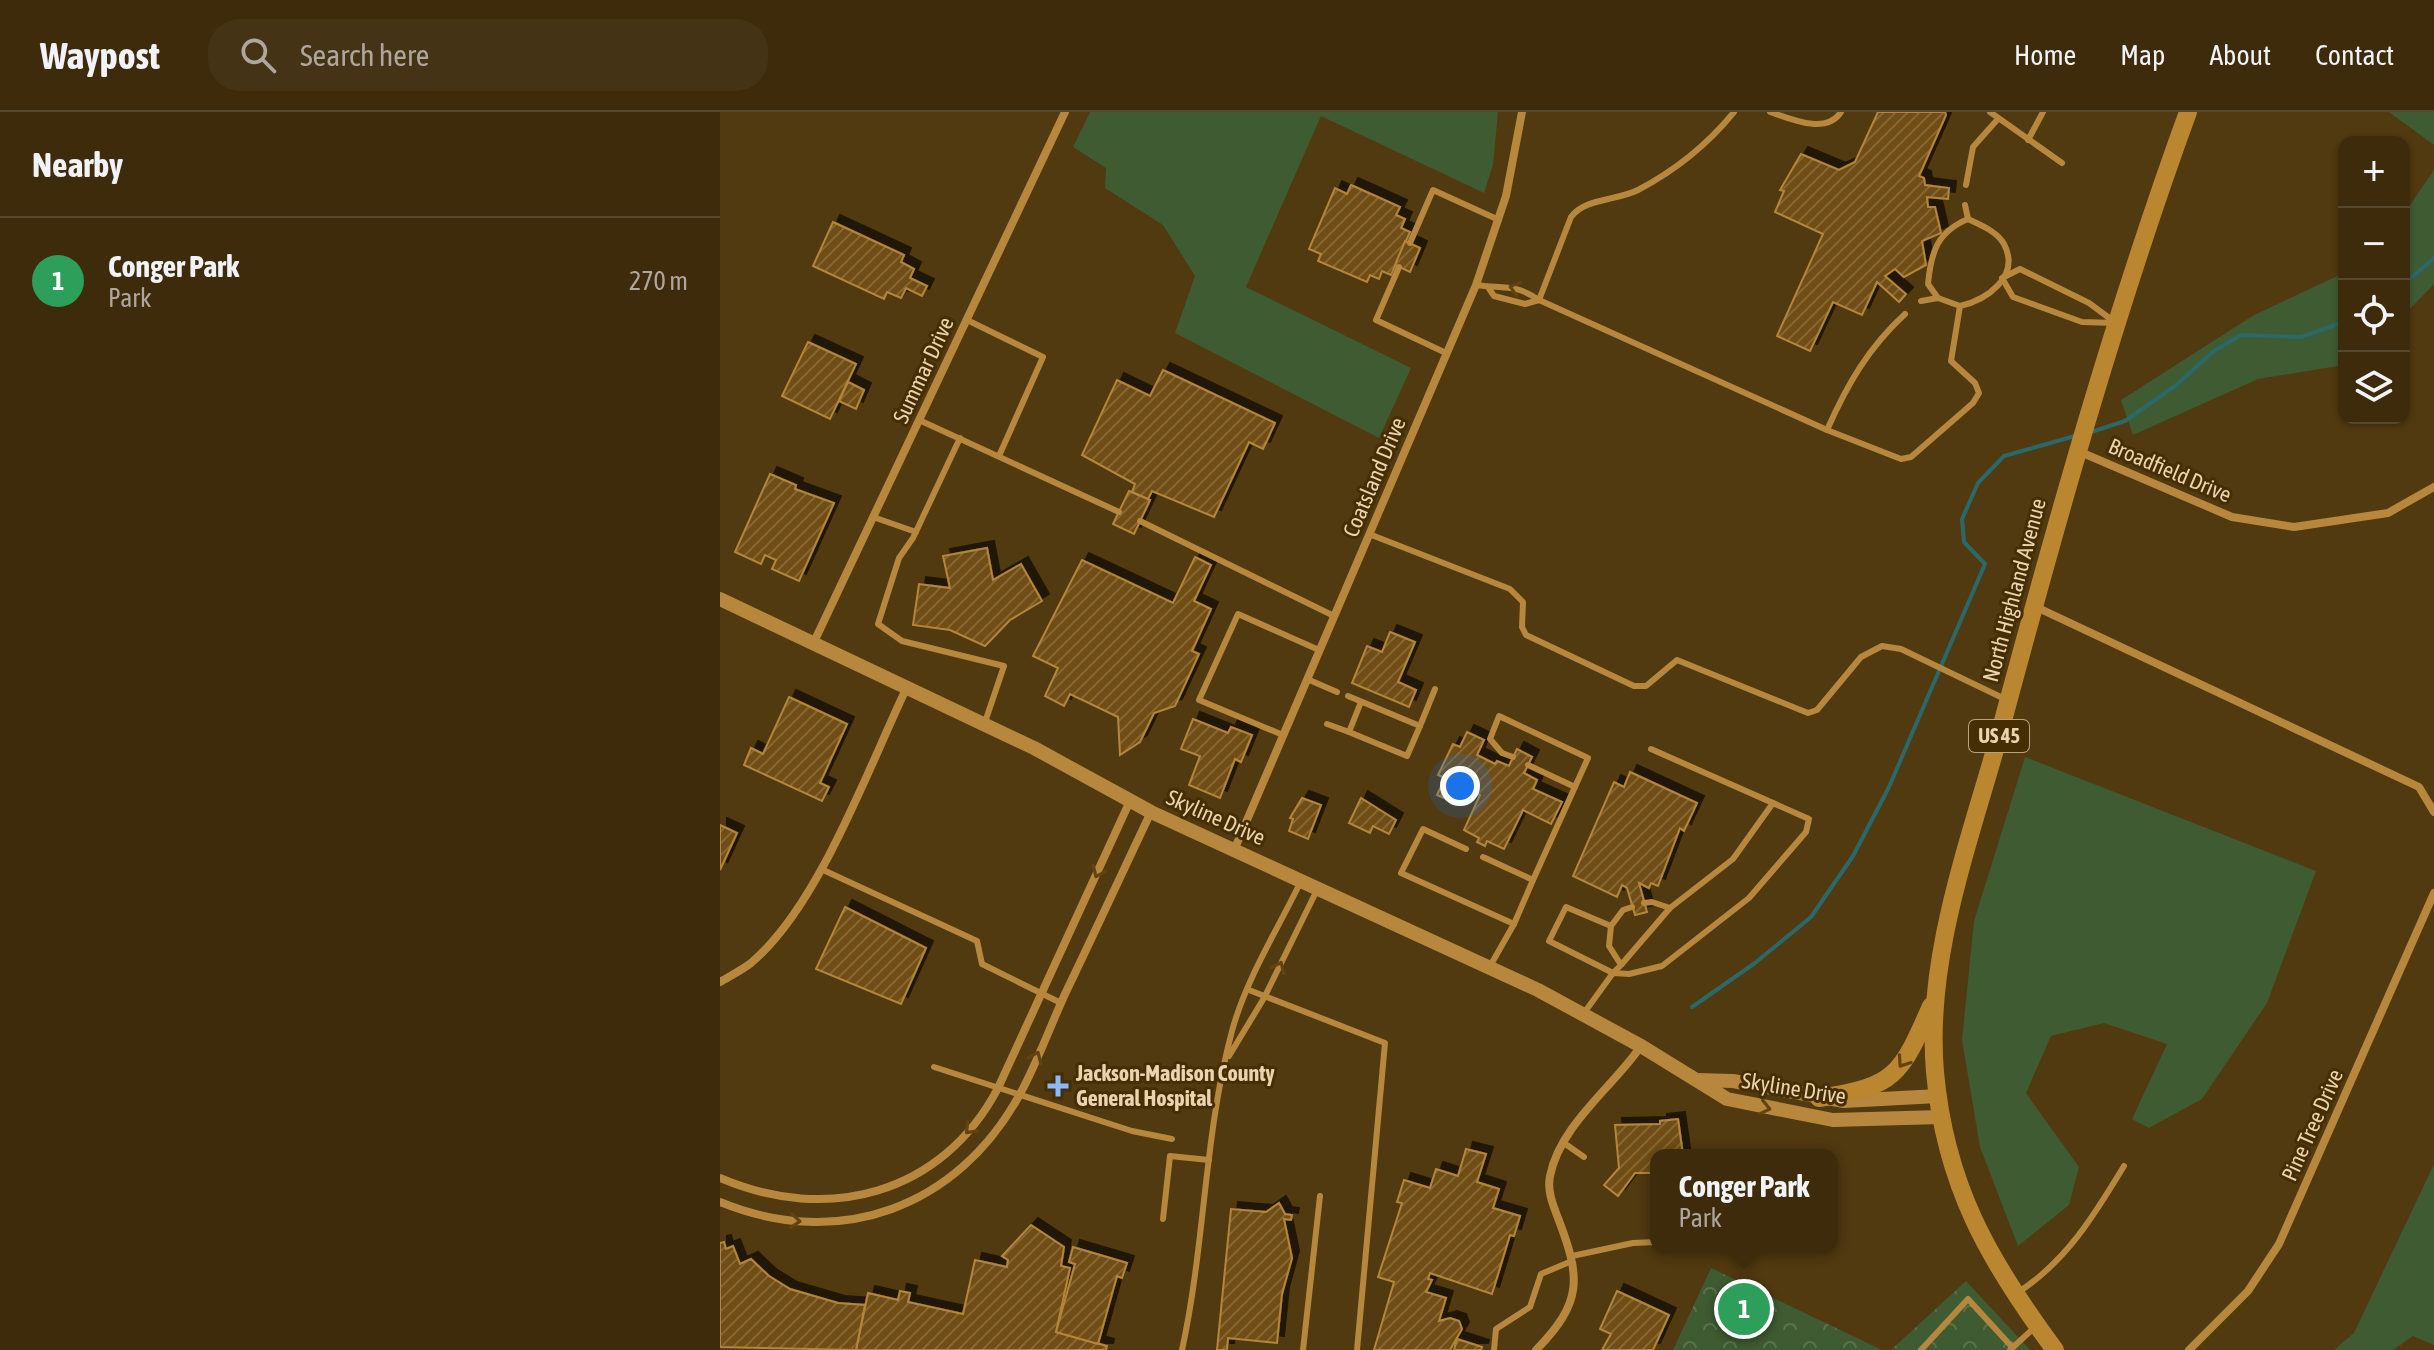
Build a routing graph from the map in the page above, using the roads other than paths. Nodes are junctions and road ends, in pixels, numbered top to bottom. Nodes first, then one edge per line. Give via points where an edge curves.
1 (1065, 112) edge
2 (1522, 112) edge
3 (1734, 112) edge
4 (1770, 112) edge
5 (1841, 112) edge
6 (1990, 112) edge
7 (2043, 112) edge
8 (2188, 112) edge
9 (1997, 120) junction
10 (2028, 140) junction
11 (2062, 163) dead end
12 (1966, 185) dead end
13 (1965, 205) dead end
14 (1968, 219) junction
15 (1499, 220) junction
16 (1410, 243) dead end
17 (1399, 267) dead end
18 (2002, 278) junction
19 (1476, 285) junction
20 (1488, 287) junction
21 (1938, 298) junction
22 (1539, 300) junction
23 (1921, 301) dead end
24 (1960, 306) junction
25 (1905, 314) dead end
26 (967, 320) junction
27 (2116, 323) junction
28 (1446, 353) junction
29 (919, 420) junction
30 (1827, 430) junction
31 (960, 438) junction
32 (2078, 451) junction
33 (999, 456) junction
34 (2434, 487) edge
35 (1119, 512) dead end
36 (873, 517) junction
37 (1140, 521) dead end
38 (916, 532) junction
39 (1369, 534) junction
40 (720, 599) edge
41 (2034, 606) junction
42 (1334, 616) junction
43 (813, 644) junction
44 (1319, 650) junction
45 (1307, 679) junction
46 (907, 686) junction
47 (1435, 689) dead end
48 (1337, 692) dead end
49 (1348, 696) dead end
50 (2008, 701) junction
51 (1361, 702) junction
52 (1327, 724) dead end
53 (984, 725) junction
54 (1420, 726) junction
55 (1349, 732) junction
56 (1283, 735) junction
57 (1651, 749) dead end
58 (1513, 757) dead end
59 (1528, 765) dead end
60 (1575, 787) junction
61 (1130, 801) junction
62 (1773, 803) junction
63 (1151, 812) junction
64 (2434, 812) edge
65 (1235, 848) junction
66 (1466, 849) dead end
67 (1483, 857) dead end
68 (820, 868) junction
69 (1533, 880) junction
70 (1301, 881) junction
71 (1317, 888) junction
72 (2434, 893) edge
73 (1644, 903) dead end
74 (1632, 907) dead end
75 (1670, 908) junction
76 (1514, 924) junction
77 (1611, 926) junction
78 (1621, 965) junction
79 (1489, 968) junction
80 (1613, 973) junction
81 (720, 982) edge
82 (1249, 990) junction
83 (1936, 992) junction
84 (1042, 995) junction
85 (1264, 998) junction
86 (1061, 1003) junction
87 (1584, 1013) junction
88 (1641, 1046) junction
89 (1227, 1059) junction
90 (934, 1067) dead end
91 (1693, 1079) junction
92 (998, 1088) junction
93 (1020, 1094) junction
94 (1938, 1096) junction
95 (1819, 1098) junction
96 (1941, 1117) junction
97 (1172, 1139) dead end
98 (1564, 1143) junction
99 (1584, 1157) dead end
100 (1209, 1160) junction
101 (2124, 1166) dead end
102 (720, 1178) edge
103 (1320, 1196) dead end
104 (720, 1202) edge
105 (1163, 1219) dead end
106 (1650, 1243) edge
107 (1572, 1258) junction
108 (2014, 1295) junction
109 (2037, 1325) junction
110 (2011, 1349) edge
111 (1182, 1350) edge
112 (1303, 1350) edge
113 (1357, 1350) edge
114 (1494, 1350) edge
115 (1536, 1350) edge
116 (1921, 1350) edge
117 (2055, 1350) edge
118 (2189, 1350) edge

1 - 26 street, Summar Drive
2 - 15 street, Coatsland Drive
3 - 22 lane via 1667,174 1633,192 1578,207
4 - 5 lane via 1822,125
6 - 9 lane
7 - 10 lane
8 - 27 main road, North Highland Avenue / US 45
9 - 10 lane
9 - 12 lane via 1973,147
10 - 11 lane
13 - 14 lane
14 - 18 lane via 2004,244 2007,263
14 - 21 lane via 1949,227 1938,244 1928,284
15 - 16 lane via 1433,190
15 - 19 street, Coatsland Drive
17 - 28 lane via 1376,320
18 - 24 lane via 1983,300
18 - 27 lane via 2013,297 2082,322
18 - 27 lane via 2020,269 2089,303
19 - 20 lane
19 - 28 street, Coatsland Drive
22 -> 20 lane via 1497,283
20 - 22 lane via 1494,296 1525,304
21 - 23 lane
21 - 24 lane
22 - 30 lane
24 - 30 lane via 1951,361 1975,383 1979,393 1973,403 1911,457 1901,459
25 - 30 lane via 1876,342 1849,382
26 - 29 street, Summar Drive
26 - 33 lane via 1043,357
27 - 32 main road, North Highland Avenue / US 45
28 - 39 street, Coatsland Drive
29 - 31 lane
29 - 36 street, Summar Drive
31 - 33 lane
31 - 38 lane
32 - 34 street, Broadfield Drive via 2232,517 2294,527 2388,513
32 - 41 main road, North Highland Avenue / US 45
33 - 35 lane
36 - 38 lane
36 - 43 street, Summar Drive
37 - 42 lane
38 - 53 lane via 899,558 878,624 902,641 1004,666
39 - 42 street, Coatsland Drive
39 - 50 lane via 1510,589 1523,602 1526,635 1634,686 1646,686 1677,660 1808,713 1817,710 1861,657 1882,646 1901,649
40 - 43 street, Skyline Drive
41 - 50 main road, North Highland Avenue / US 45
41 - 64 street via 2419,787
42 - 44 street, Coatsland Drive
43 - 46 street, Skyline Drive
44 - 45 street, Coatsland Drive
44 - 56 lane via 1238,614 1199,700
45 - 48 lane
45 - 56 street, Coatsland Drive
46 - 53 street, Skyline Drive
46 - 68 street
47 - 54 lane
49 - 51 lane
50 - 83 main road, North Highland Avenue / US 45 via 1955,895
51 - 54 lane
51 - 55 lane
52 - 55 lane
53 - 61 street, Skyline Drive
54 - 55 lane via 1407,756
56 - 65 street, Coatsland Drive
57 - 62 lane
58 - 60 lane via 1490,739 1499,716 1588,758
59 - 60 lane
60 - 69 lane
61 - 63 street, Skyline Drive
61 -> 84 street
62 - 75 lane via 1733,859
62 - 80 lane via 1809,819 1806,832 1749,898 1662,966
63 - 65 street, Skyline Drive
63 - 86 street
65 - 70 street, Skyline Drive
66 - 76 lane via 1423,829 1401,873
67 - 69 lane
68 - 81 street via 785,926 751,963
68 - 84 lane via 977,941 982,964
69 - 76 lane
70 - 71 street, Skyline Drive
70 - 82 lane
71 - 79 street, Skyline Drive
85 -> 71 lane
72 - 118 street, Pine Tree Drive via 2279,1244 2248,1291
73 - 75 lane
74 - 77 lane
75 - 78 lane
76 - 79 lane
77 - 78 lane via 1609,946
77 - 80 lane via 1566,907 1549,941
78 - 80 lane
79 - 87 street, Skyline Drive
80 - 87 lane
82 - 85 lane
82 - 89 lane
83 - 94 main road, North Highland Avenue / US 45
83 -> 95 main road via 1901,1069 1860,1092
84 - 86 lane
84 - 92 street
85 - 89 lane
85 - 113 lane via 1385,1043
93 -> 86 street
87 - 88 street, Skyline Drive
88 - 91 street, Skyline Drive
88 - 98 street
89 - 100 lane
90 - 92 lane
91 - 95 street, Skyline Drive
91 -> 96 street, Skyline Drive via 1727,1099 1833,1120
92 - 93 lane
92 -> 102 street via 952,1147 912,1177 872,1193 831,1201 782,1198
93 - 97 lane
104 -> 93 street via 764,1218 826,1224 875,1216 917,1201 971,1158
94 - 95 street, Skyline Drive
94 - 96 main road, North Highland Avenue / US 45
96 - 108 main road, North Highland Avenue / US 45 via 1976,1229
98 - 99 lane
98 - 107 street via 1549,1178 1551,1201
100 - 105 lane via 1170,1156
100 - 111 lane via 1193,1304
101 - 108 lane via 2088,1226 2041,1278
103 - 112 lane
106 - 107 lane
107 - 114 lane via 1541,1274 1530,1307 1496,1329
107 - 115 street via 1577,1279 1573,1298
108 - 109 main road, North Highland Avenue / US 45
109 - 110 lane
109 - 117 main road, North Highland Avenue / US 45
110 - 116 lane via 1968,1299

